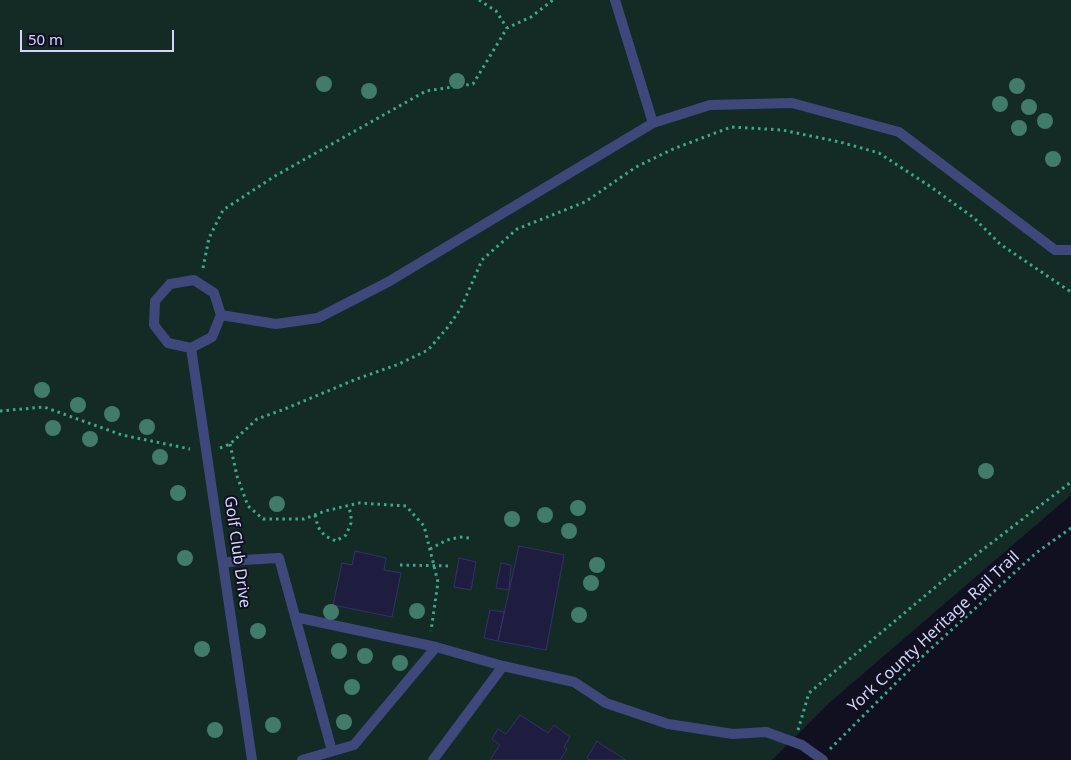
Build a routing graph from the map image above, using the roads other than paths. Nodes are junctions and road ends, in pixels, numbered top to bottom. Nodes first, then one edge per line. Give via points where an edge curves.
1 (615, 0) edge
2 (653, 123) junction
3 (1071, 250) edge
4 (221, 315) junction
5 (191, 348) junction
6 (223, 563) junction
7 (295, 617) junction
8 (436, 647) junction
9 (503, 666) junction
10 (332, 751) junction
11 (822, 759) edge
12 (252, 760) edge
13 (302, 760) edge
14 (433, 760) edge

1 - 2 street
2 - 3 street via 710,105 792,103 899,132 1055,250
2 - 4 street via 388,282 318,318 276,324
4 - 5 street via 212,337
4 - 5 street via 214,293 194,280 170,284 155,301 154,325 168,343
5 - 6 street, Golf Club Drive
6 - 7 street via 279,558
6 - 12 street, Golf Club Drive
7 - 8 street
7 - 10 street
8 - 9 street
8 - 10 street via 354,745
9 - 11 street via 574,682 606,703 668,724 733,734 766,732 802,745
9 - 14 street
10 - 13 street

